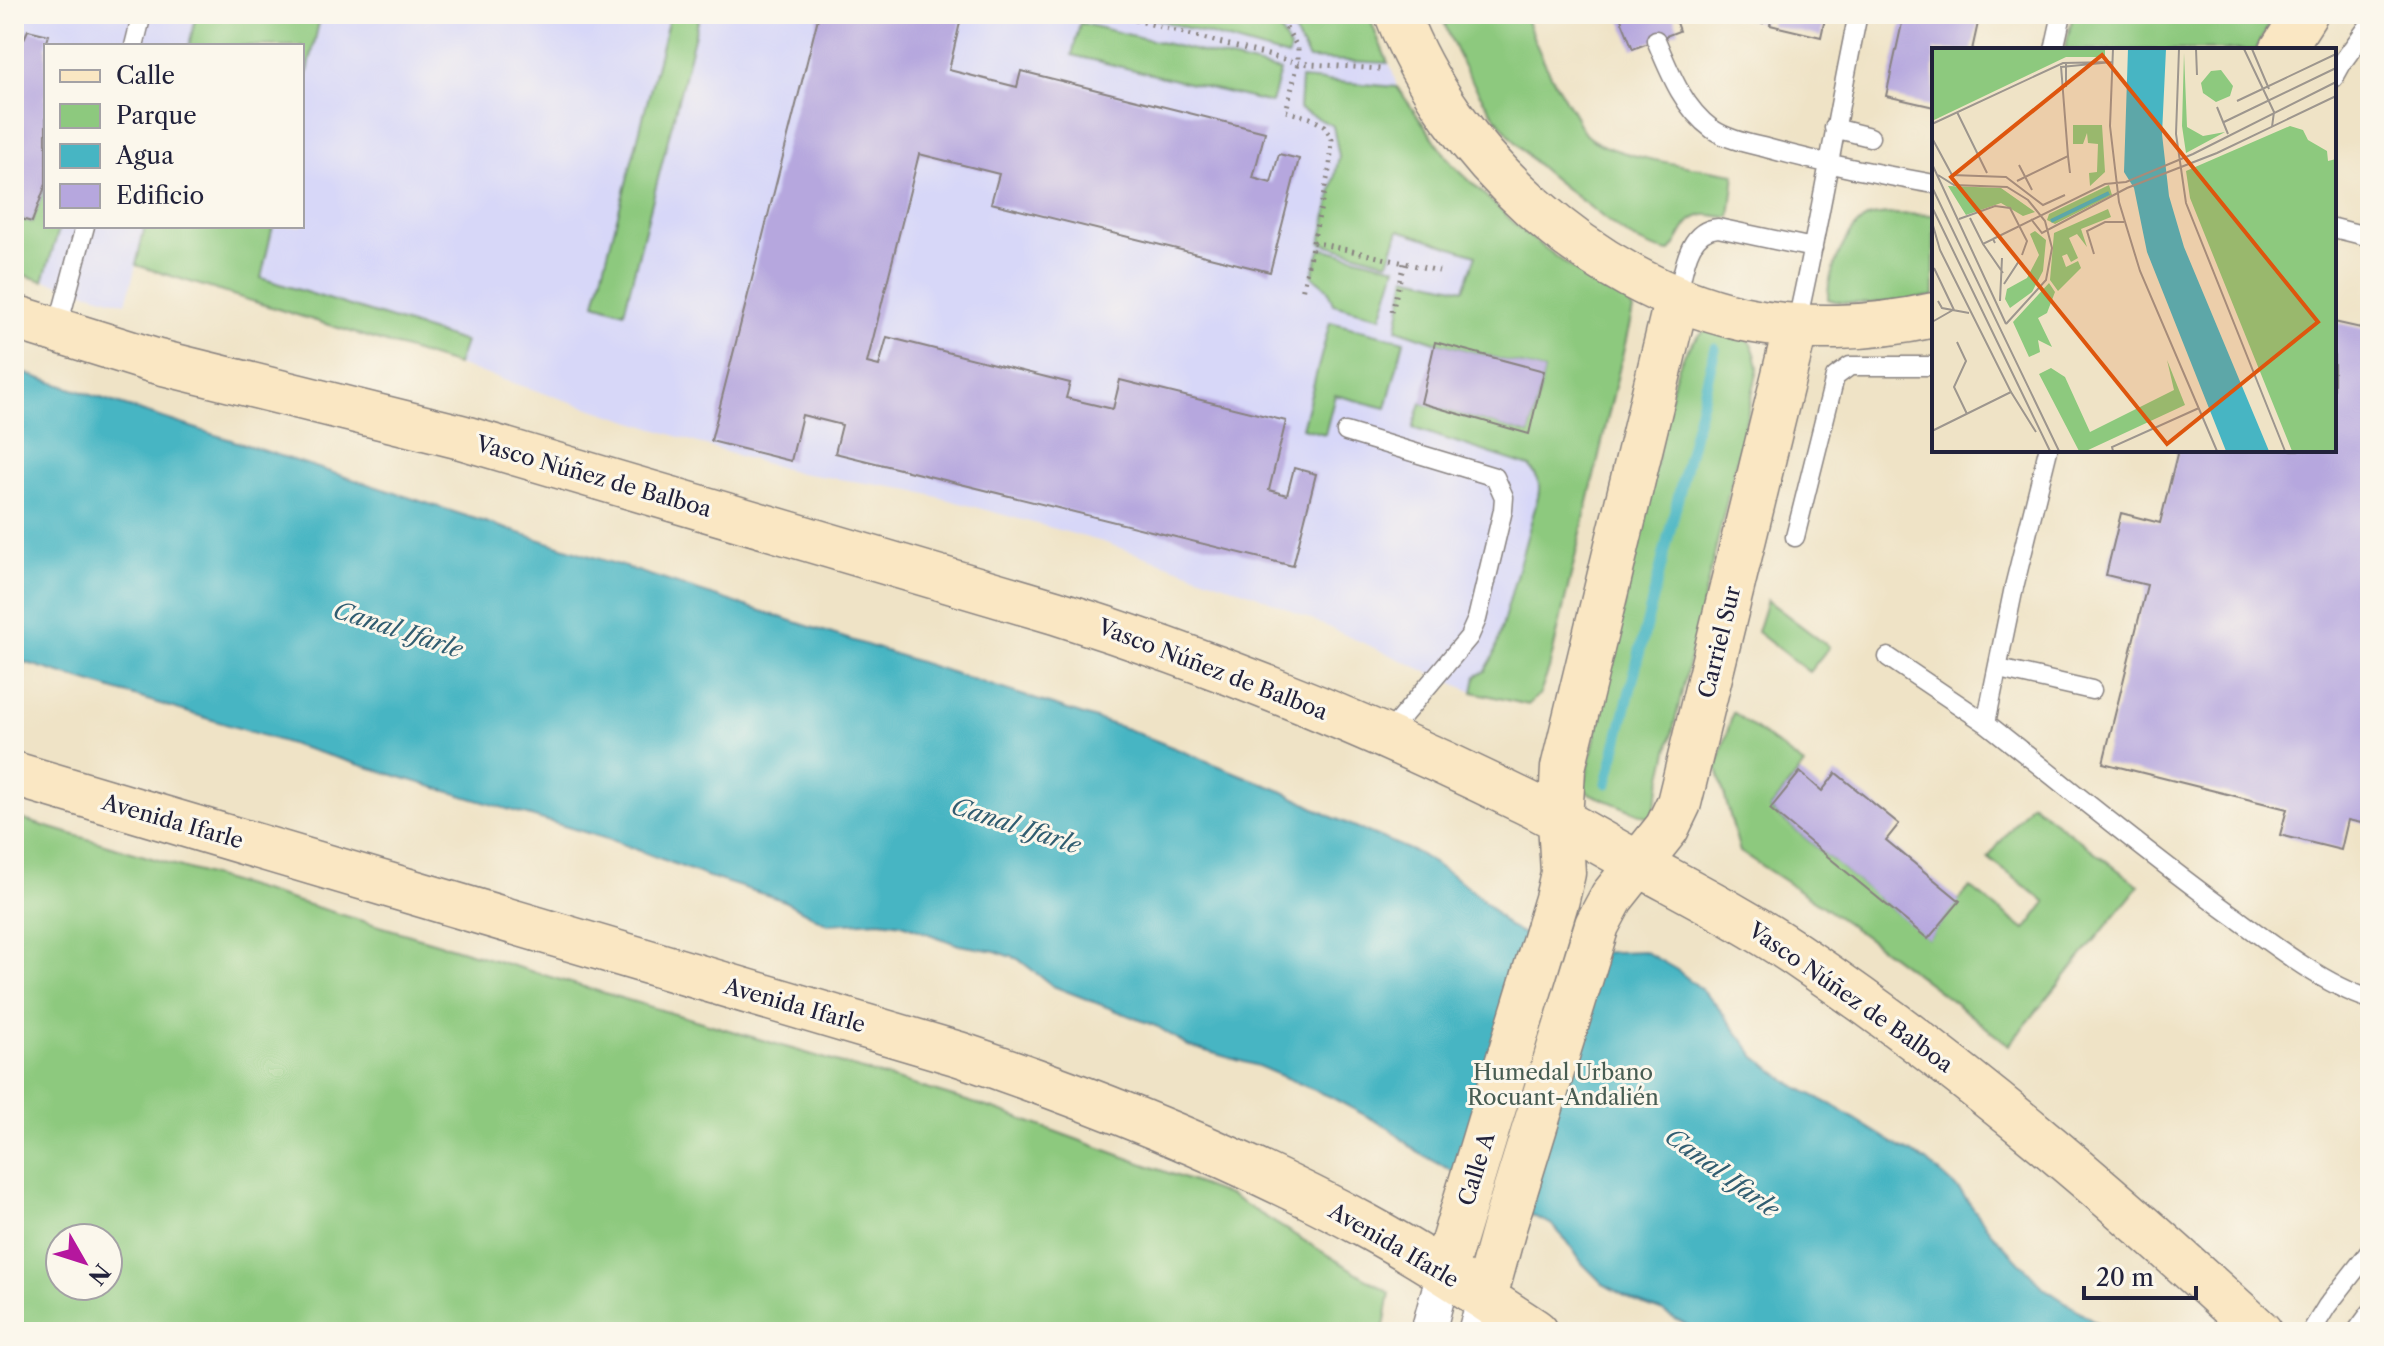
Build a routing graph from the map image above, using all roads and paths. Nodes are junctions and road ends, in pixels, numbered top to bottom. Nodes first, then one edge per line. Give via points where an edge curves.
1 (142, 14) edge
2 (1112, 14) edge
3 (1278, 14) edge
4 (1397, 14) edge
5 (1858, 14) edge
6 (2062, 14) edge
7 (2305, 14) edge
8 (2370, 24) edge
9 (1656, 40) dead end
10 (134, 44) edge
11 (2054, 48) edge
12 (2283, 48) edge
13 (1298, 63) junction
14 (1420, 63) junction
15 (2336, 74) edge
16 (1834, 128) junction
17 (1870, 137) dead end
18 (1830, 165) junction
19 (1932, 184) edge
20 (84, 228) edge
21 (2336, 228) edge
22 (2370, 237) edge
23 (1313, 242) junction
24 (1813, 248) junction
25 (1404, 263) junction
26 (1439, 271) dead end
27 (1302, 292) dead end
28 (1677, 298) junction
29 (1392, 312) dead end
30 (1932, 315) edge
31 (14, 317) edge
32 (1796, 326) junction
33 (57, 330) junction
34 (1897, 365) junction
35 (1932, 366) edge
36 (1932, 373) edge
37 (1346, 432) dead end
38 (2048, 452) edge
39 (1795, 537) dead end
40 (1888, 657) dead end
41 (1999, 669) junction
42 (2092, 690) dead end
43 (1986, 723) junction
44 (1385, 737) junction
45 (14, 774) edge
46 (1560, 821) junction
47 (1639, 864) junction
48 (1593, 937) joint
49 (2362, 997) edge
50 (2370, 1010) edge
51 (2370, 1251) edge
52 (1444, 1272) junction
53 (2370, 1313) edge
54 (1480, 1315) edge
55 (1428, 1332) edge
56 (1536, 1332) edge
57 (2260, 1332) edge
58 (2311, 1332) edge
59 (2356, 1332) edge

1 - 10 lane
2 - 13 path
3 - 13 path via 1298,48
4 - 14 street
5 - 16 lane
6 - 11 lane
7 - 12 street
8 - 15 lane
9 - 18 lane via 1681,93 1713,129
13 - 14 path via 1392,70
13 - 23 path via 1286,111 1325,126 1332,139
14 - 28 street via 1468,138 1529,203 1600,258
16 - 17 lane
16 - 18 lane
18 - 19 lane
18 - 24 lane
20 - 33 lane
21 - 22 lane
23 - 25 path
23 - 27 path
24 - 28 lane via 1707,229 1690,248
24 - 32 lane
25 - 26 path
25 - 29 path
28 - 32 street via 1738,318
28 - 46 street via 1563,768
30 - 32 street
31 - 33 street, Vasco Núñez de Balboa
32 - 47 street, Carriel Sur via 1679,803
33 - 44 street, Vasco Núñez de Balboa via 155,361 461,437 1040,607 1228,671
34 - 35 lane
34 - 36 lane
34 - 39 lane via 1850,366 1835,377
37 - 44 lane via 1495,477 1504,497 1469,637
38 - 41 lane
40 - 43 lane
41 - 42 lane
41 - 43 lane
43 - 49 lane via 2280,950
44 - 46 street, Vasco Núñez de Balboa
45 - 52 street, Avenida Ifarle via 1047,1084 1219,1153 1366,1226
46 - 47 street, Vasco Núñez de Balboa
46 - 52 street, Calle A via 1563,873 1553,914
47 - 48 street, Carriel Sur via 1612,897
47 - 57 street, Vasco Núñez de Balboa via 1794,953 1970,1081 2145,1226
48 - 54 street, Calle A
49 - 50 lane
51 - 58 lane
52 - 54 street, Avenida Ifarle
52 - 55 street, Calle A
53 - 59 lane
54 - 56 street, Avenida Ifarle

